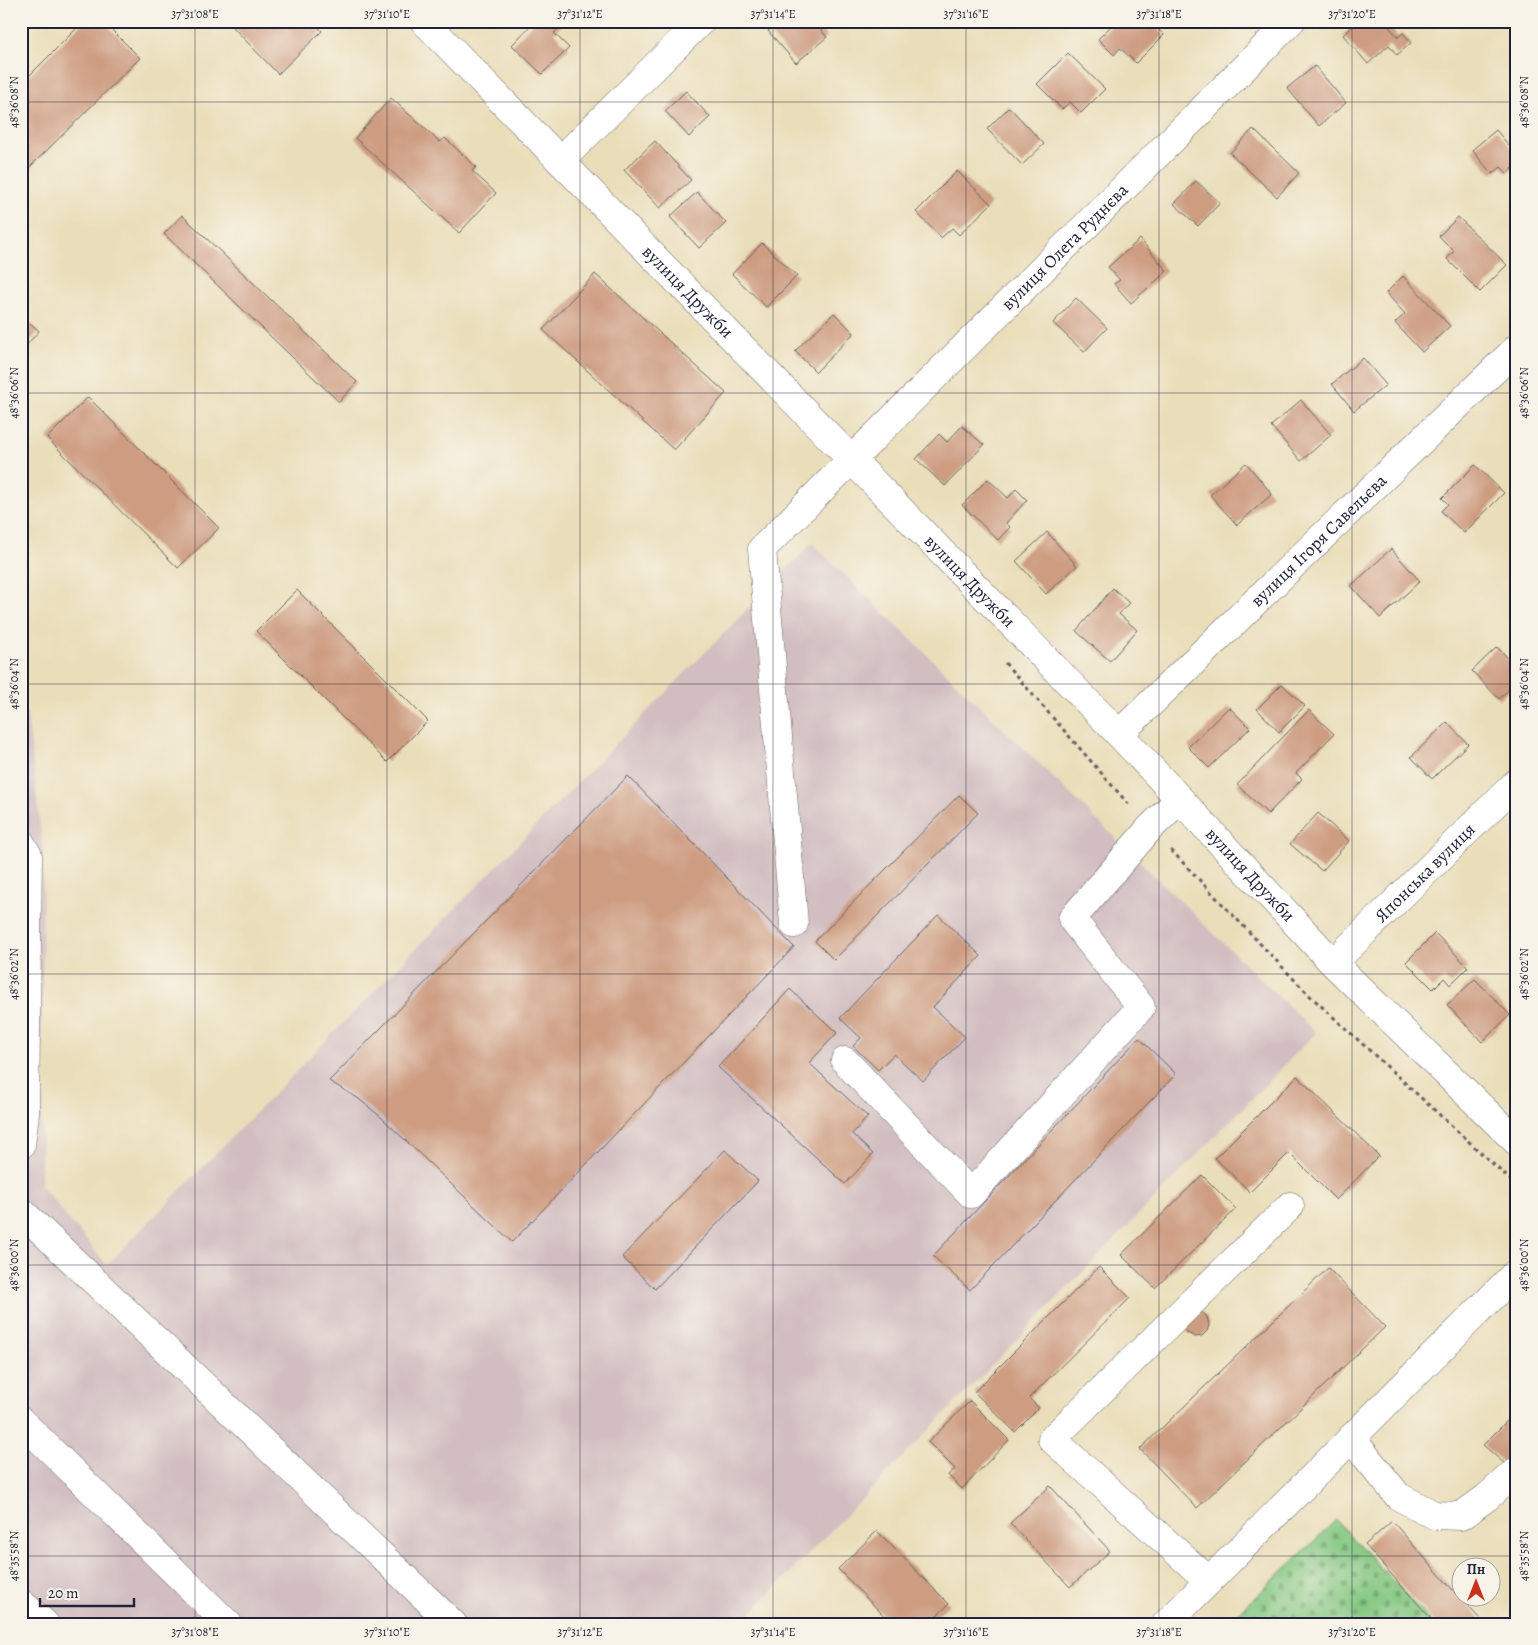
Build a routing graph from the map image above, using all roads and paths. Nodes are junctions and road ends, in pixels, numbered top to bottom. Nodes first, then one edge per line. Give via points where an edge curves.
1 (424, 21) edge
2 (701, 21) edge
3 (1291, 21) edge
4 (560, 161) junction
5 (1517, 348) edge
6 (846, 466) junction
7 (1119, 734) junction
8 (1517, 782) edge
9 (1180, 799) junction
10 (21, 843) edge
11 (794, 924) dead end
12 (1333, 963) junction
13 (24, 1026) edge
14 (845, 1061) dead end
15 (1517, 1142) edge
16 (21, 1144) edge
17 (1290, 1206) dead end
18 (21, 1211) edge
19 (1517, 1272) edge
20 (21, 1421) edge
21 (1351, 1438) junction
22 (1515, 1472) dead end
23 (1208, 1581) junction
24 (21, 1603) edge
25 (45, 1624) edge
26 (228, 1624) edge
27 (453, 1624) edge
28 (1166, 1624) edge

1 - 4 street, вулиця Дружби
2 - 4 street
3 - 6 street, вулиця Олега Руднєва
4 - 6 street, вулиця Дружби
5 - 7 street, вулиця Ігоря Савельєва
6 - 7 street, вулиця Дружби
6 - 11 street, вулиця Олега Руднєва via 762,549
7 - 9 street, вулиця Дружби
8 - 12 street, Японська вулиця
9 - 12 street, вулиця Дружби
9 - 14 street via 1150,828 1072,919 1140,1007 971,1194
10 - 13 street via 28,855
12 - 15 street, вулиця Дружби
13 - 16 street via 25,1114
17 - 23 street via 1052,1439
18 - 27 street
19 - 21 street
20 - 26 street
21 - 22 street via 1398,1496 1434,1515 1461,1516
21 - 23 street
23 - 28 street
24 - 25 street

